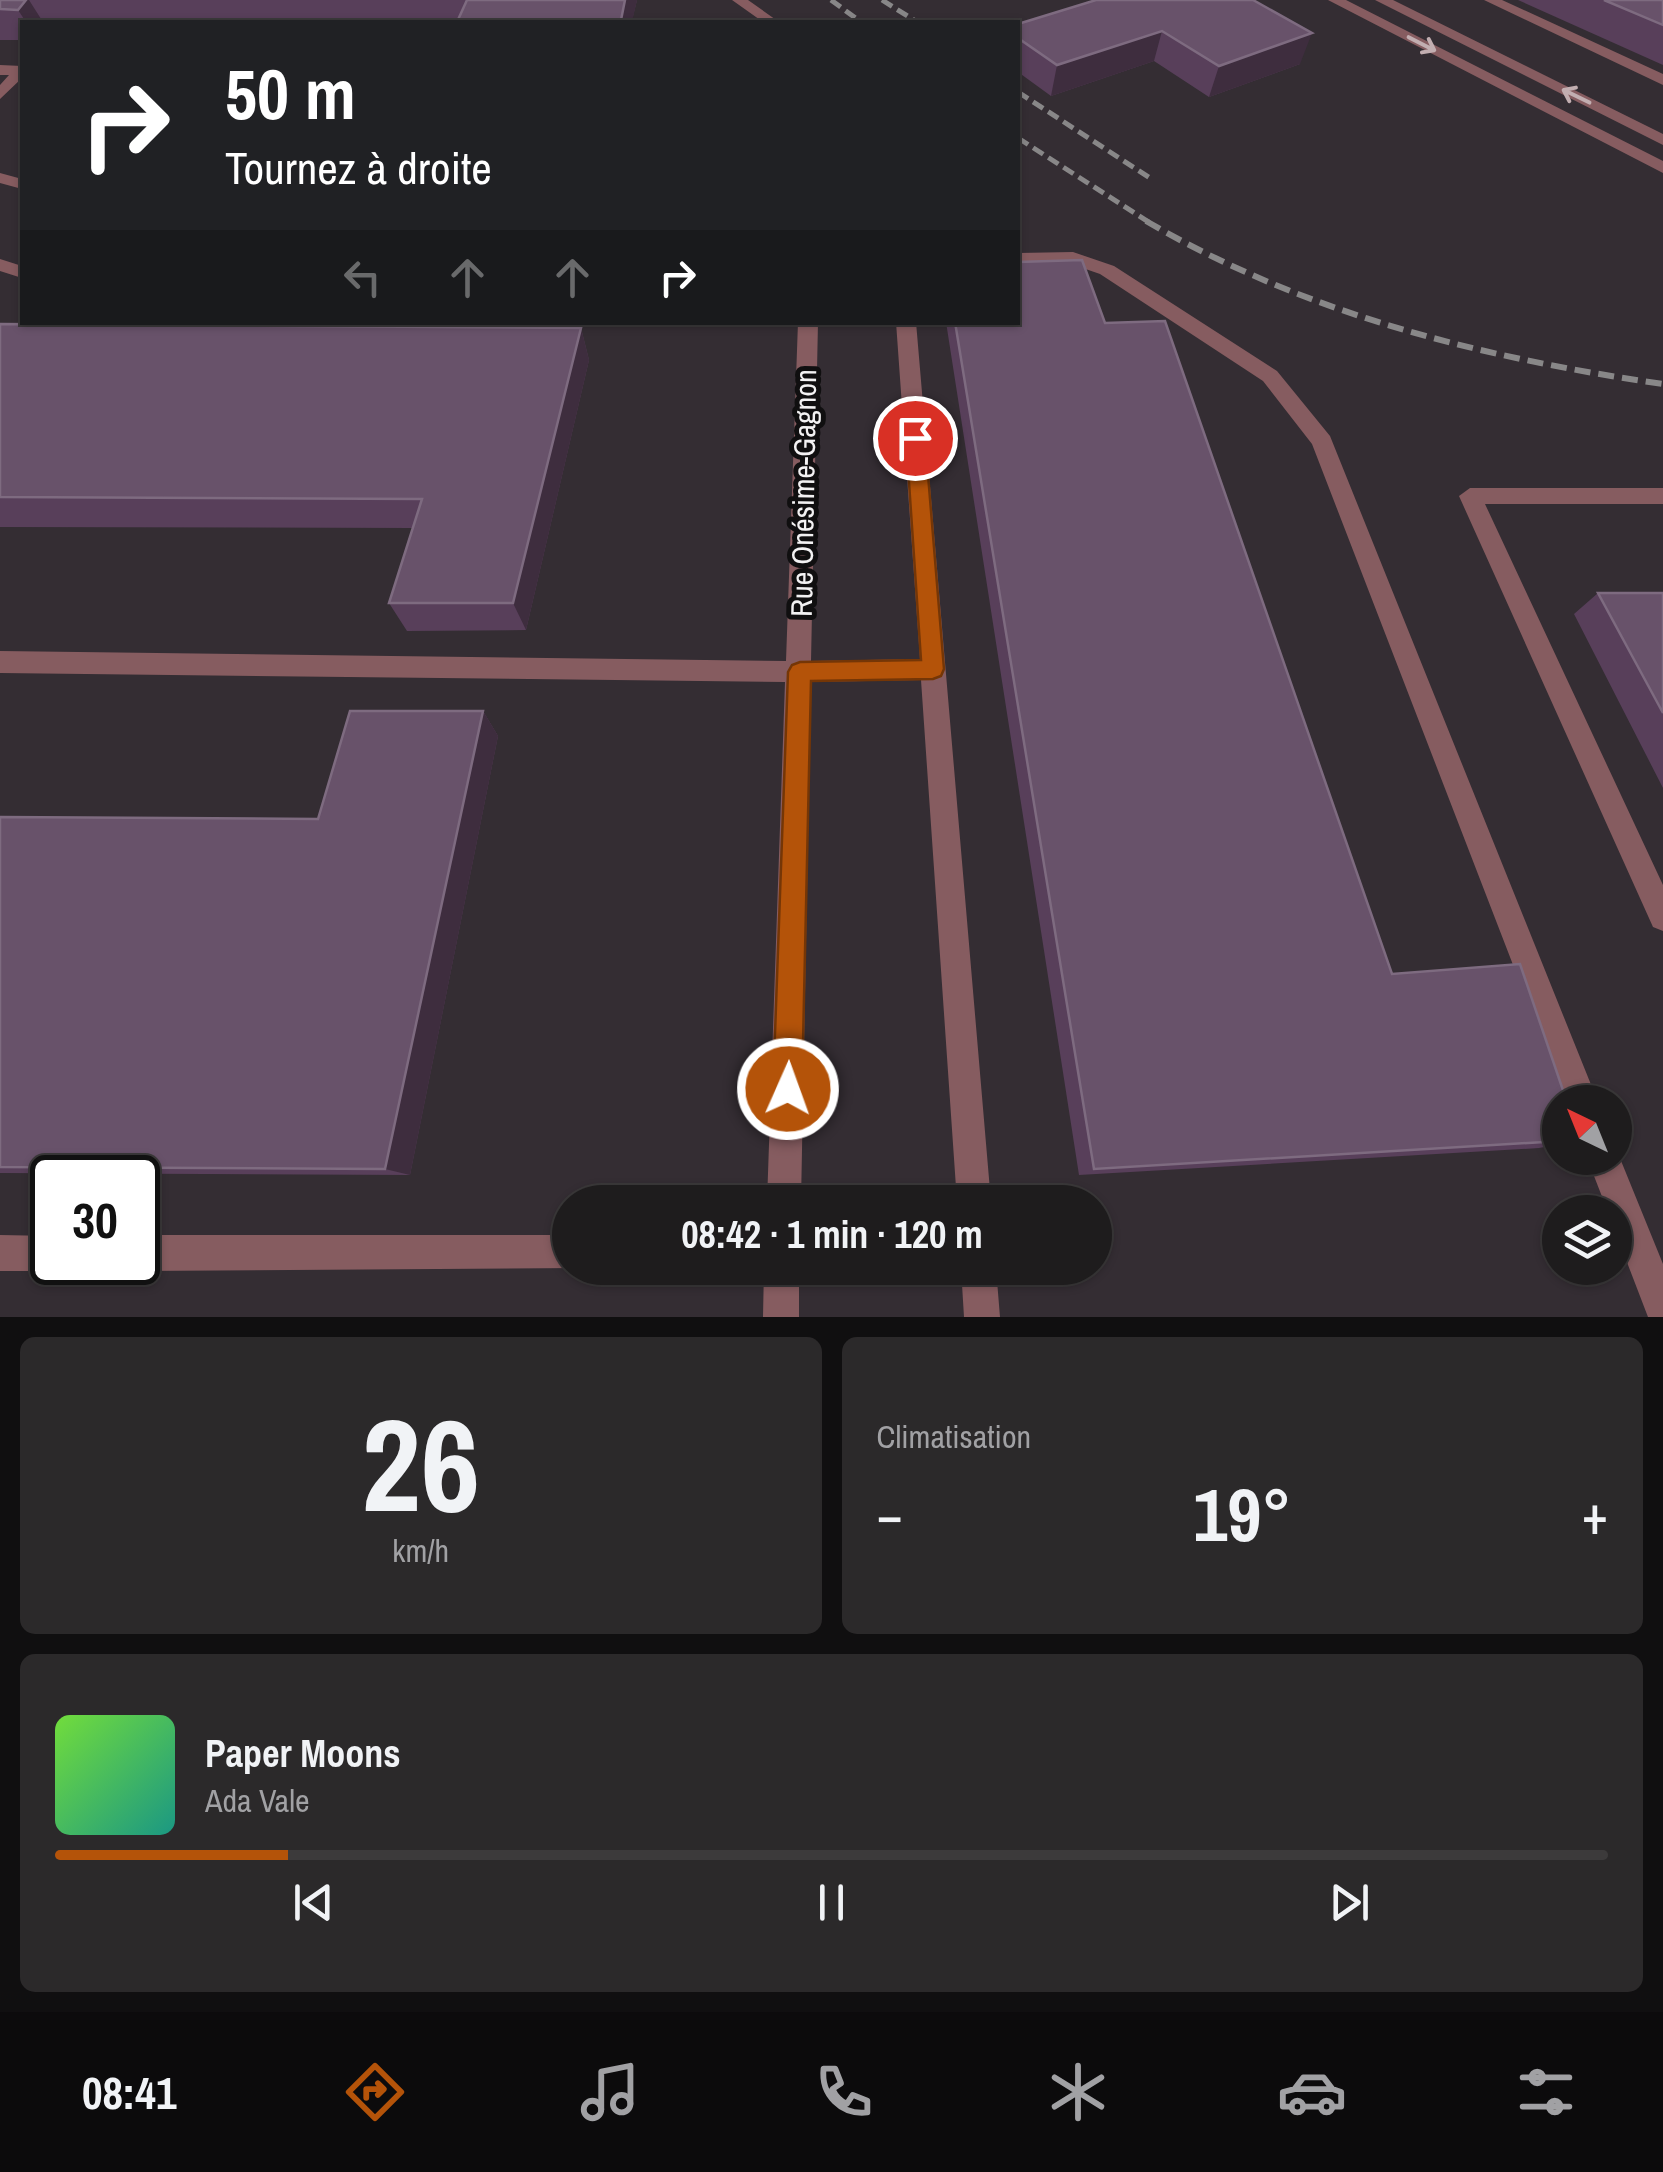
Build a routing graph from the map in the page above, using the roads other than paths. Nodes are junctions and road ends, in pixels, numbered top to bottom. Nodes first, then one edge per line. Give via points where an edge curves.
1 (739, 0) edge
2 (1335, 0) edge
3 (1382, 0) edge
4 (1491, 0) edge
5 (769, 20) edge
6 (20, 71) edge
7 (1663, 80) edge
8 (0, 94) edge
9 (1663, 140) edge
10 (1663, 168) edge
11 (1020, 259) edge
12 (808, 325) edge
13 (906, 325) edge
14 (1663, 496) edge
15 (0, 662) edge
16 (933, 669) junction
17 (800, 672) junction
18 (1663, 917) edge
19 (1575, 1085) edge
20 (1611, 1175) edge
21 (785, 1185) edge
22 (973, 1185) edge
23 (0, 1253) edge
24 (30, 1253) edge
25 (160, 1253) edge
26 (552, 1253) edge
27 (782, 1285) edge
28 (980, 1285) edge
29 (1663, 1309) edge
30 (782, 1317) edge
31 (982, 1317) edge

1 - 5 street
2 -> 10 street
9 -> 3 street
4 - 7 street
6 - 8 street
11 - 19 street via 1072,258 1107,270 1270,376 1322,440
12 - 17 street, Rue Onésime-Gagnon
13 - 16 street
14 - 18 street via 1470,496
15 - 17 street
16 - 17 street
16 - 22 street
17 - 21 street, Rue Onésime-Gagnon
20 - 29 street
23 - 24 street
25 - 26 street
27 - 30 street
28 - 31 street

